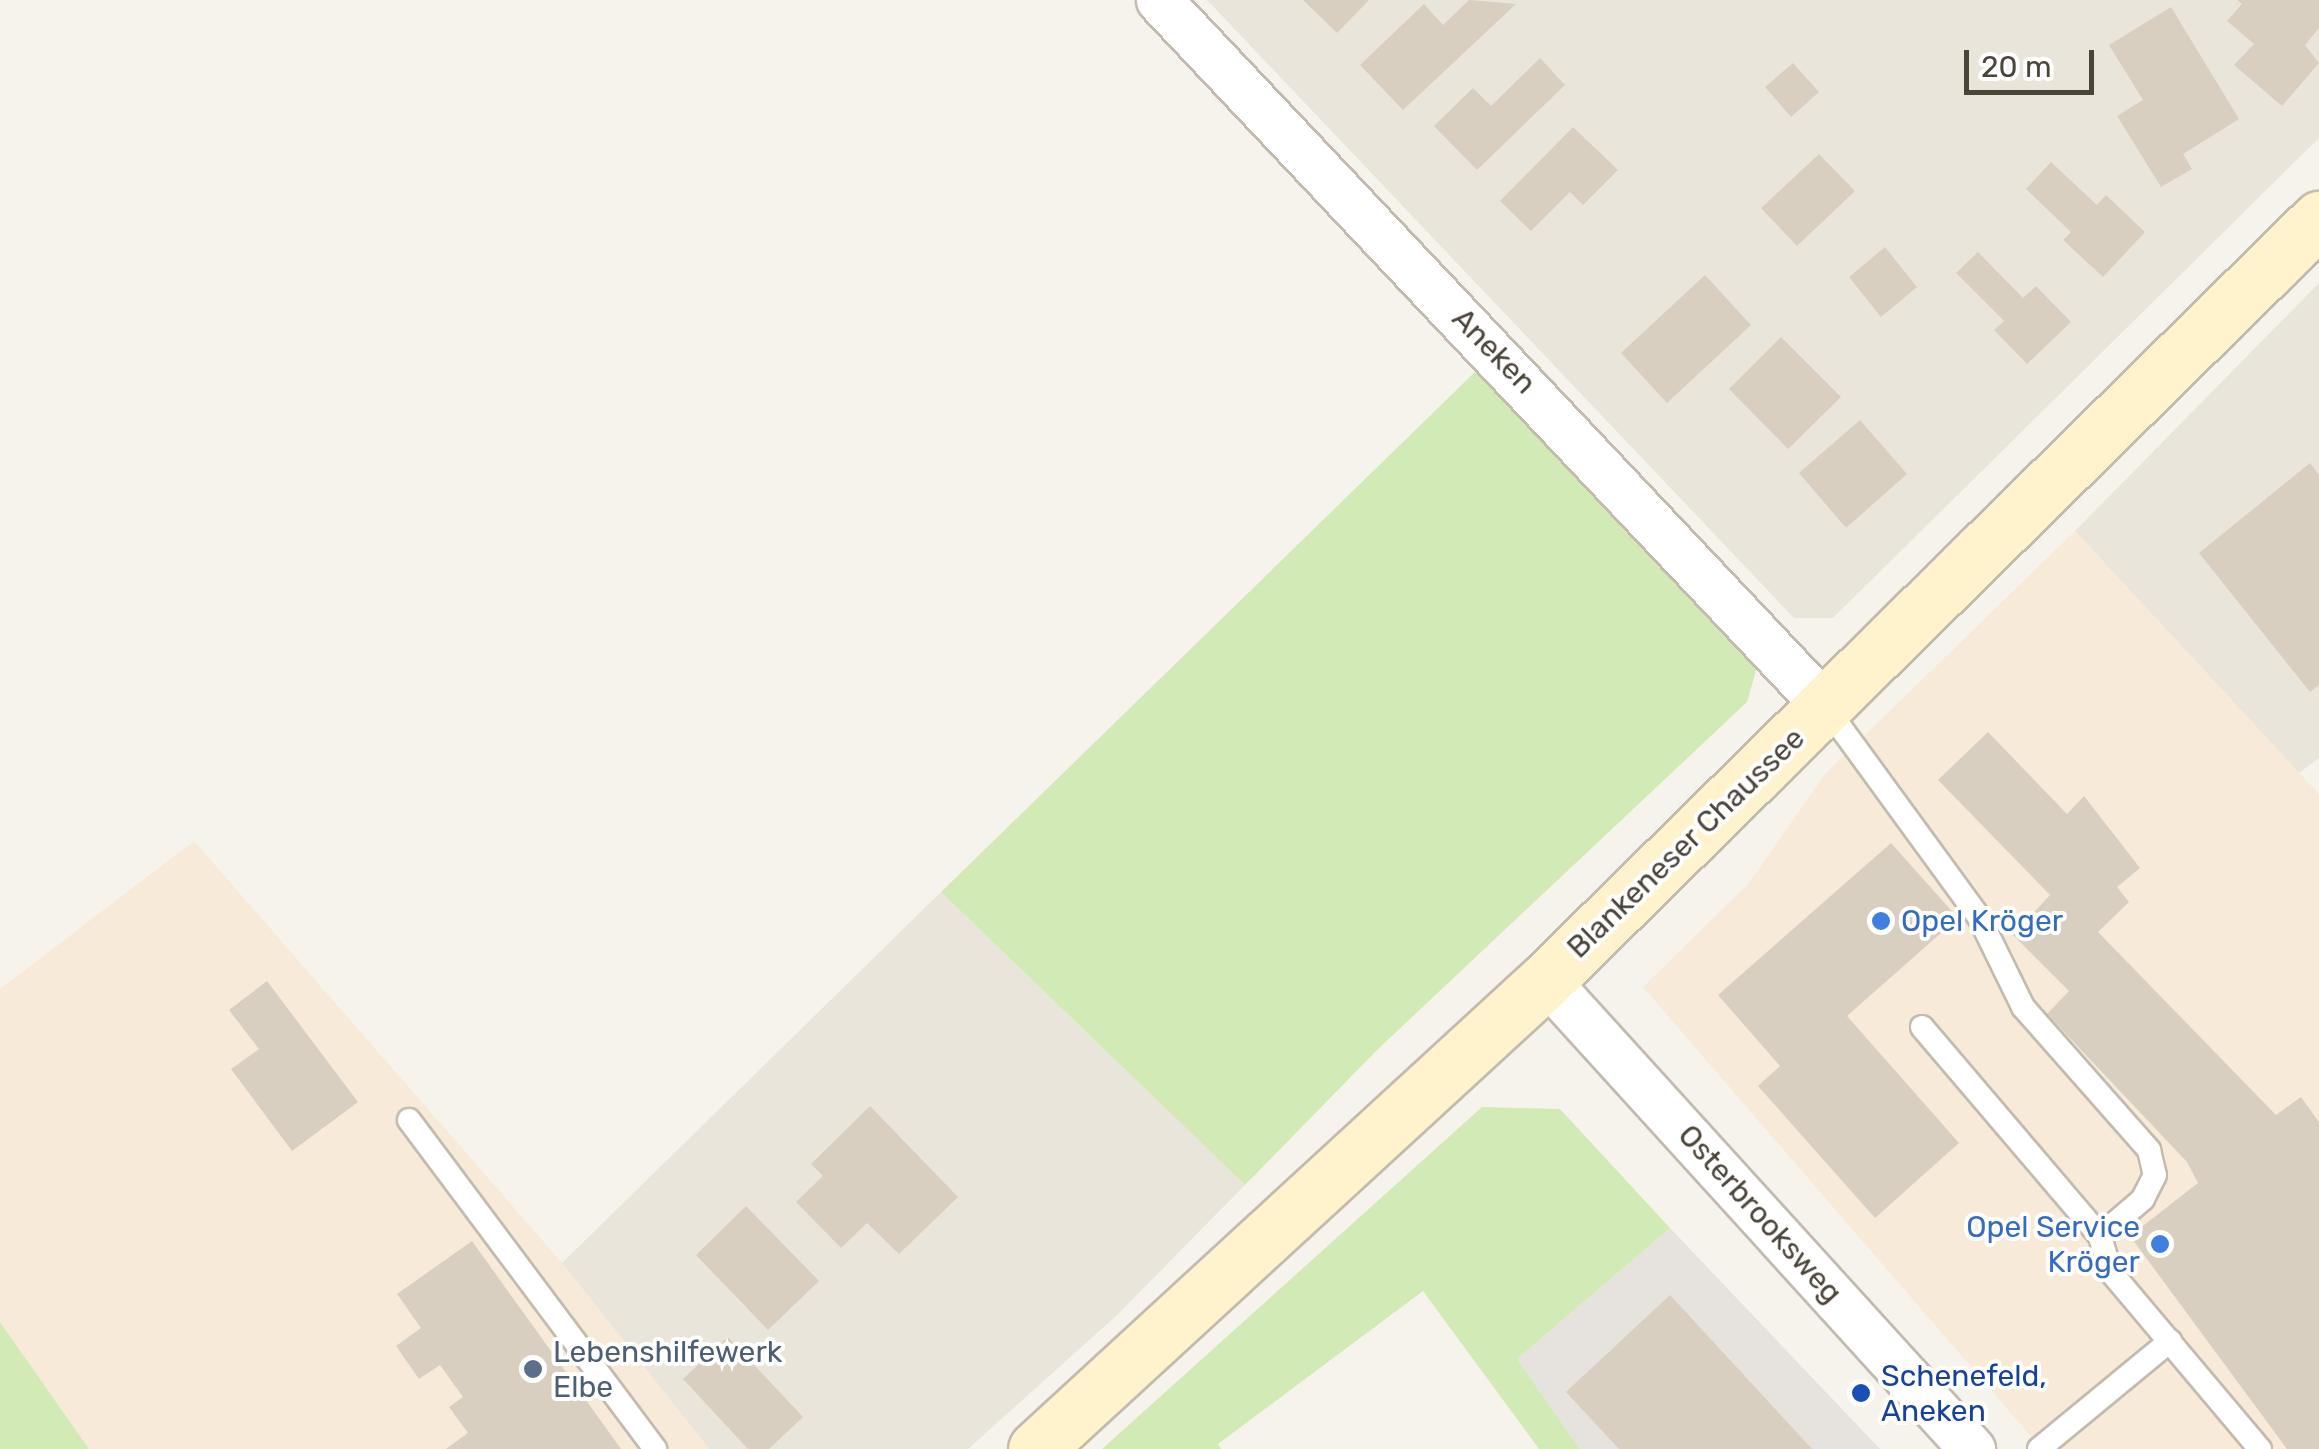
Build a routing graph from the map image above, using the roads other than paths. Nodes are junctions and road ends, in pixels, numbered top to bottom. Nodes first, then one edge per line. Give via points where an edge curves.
1 (1159, 0) edge
2 (2319, 220) edge
3 (1825, 706) junction
4 (1546, 980) junction
5 (1922, 1027) dead end
6 (409, 1120) dead end
7 (2100, 1236) junction
8 (2170, 1341) junction
9 (654, 1449) edge
10 (1036, 1449) edge
11 (1972, 1449) edge
12 (2039, 1449) edge
13 (2260, 1449) edge

1 - 3 street, Aneken
2 - 3 main road, Blankeneser Chaussee
3 - 4 main road, Blankeneser Chaussee
3 - 7 lane via 1979,917 2023,1007 2150,1150 2155,1174 2142,1199
4 - 10 main road, Blankeneser Chaussee
4 - 11 street, Osterbrooksweg
5 - 7 lane
6 - 9 lane
7 - 8 lane via 2110,1271
8 - 12 lane
8 - 13 lane

